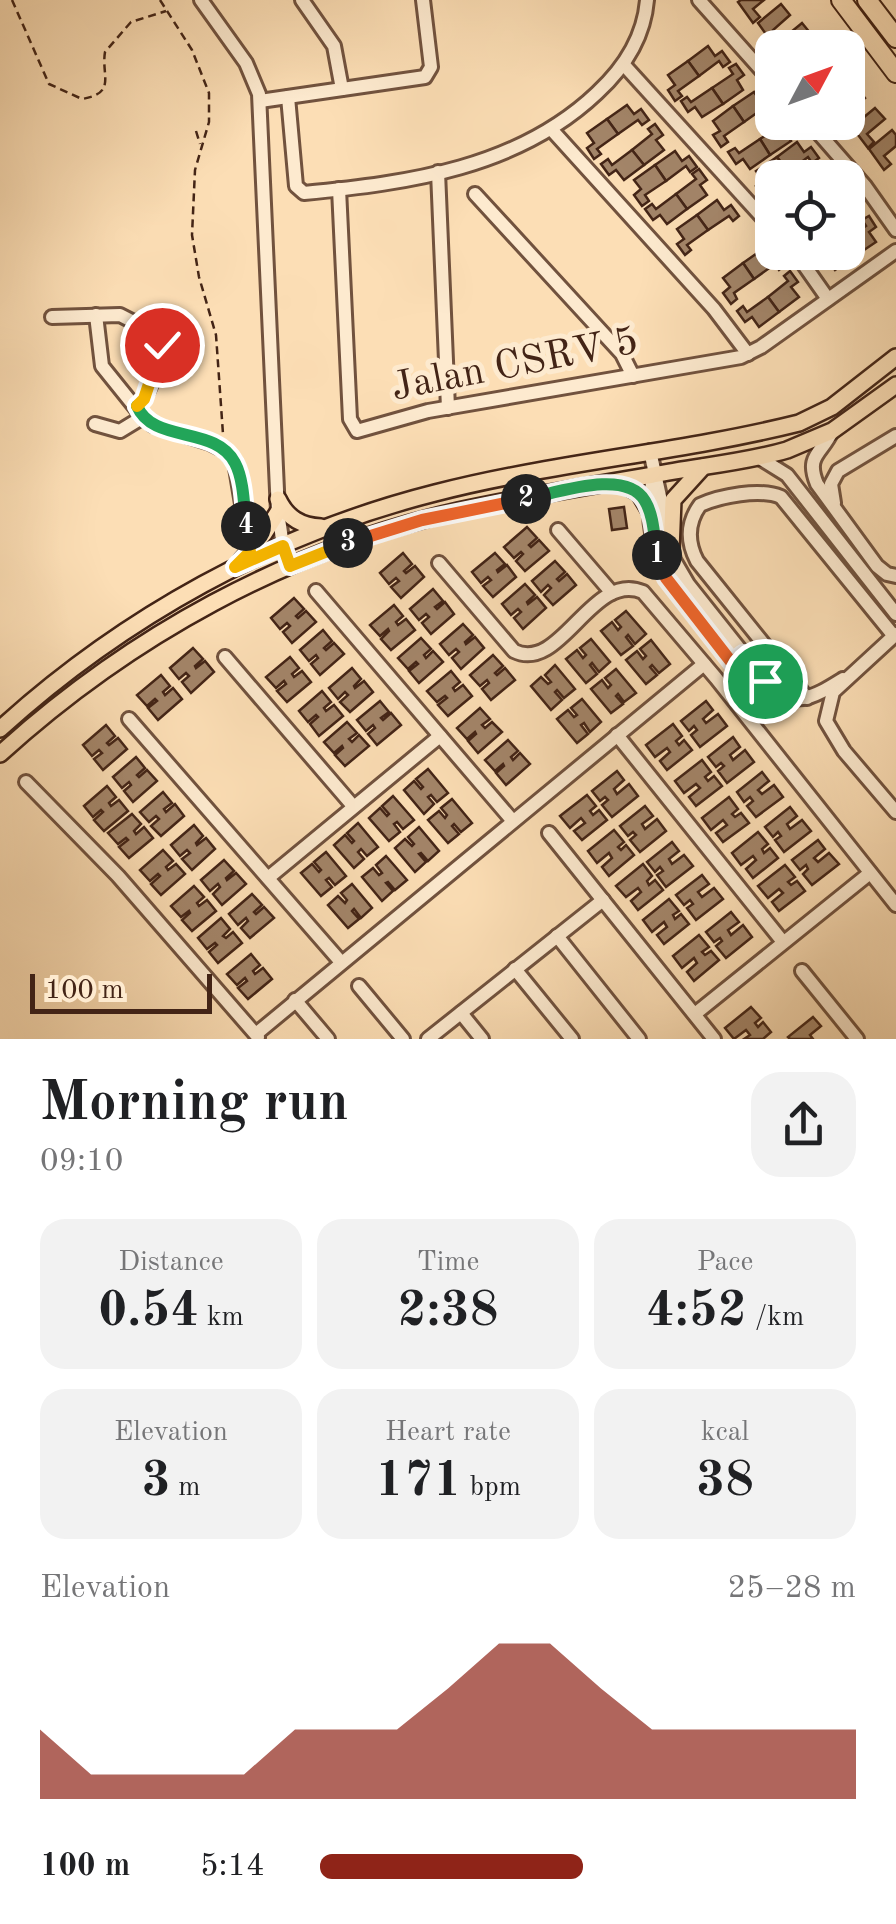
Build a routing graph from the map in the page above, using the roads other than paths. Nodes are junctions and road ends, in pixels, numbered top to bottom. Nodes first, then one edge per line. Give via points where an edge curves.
1 (201, 0) edge
2 (302, 0) edge
3 (423, 0) edge
4 (647, 0) edge
5 (700, 0) edge
6 (840, 0) edge
7 (867, 0) edge
8 (896, 38) edge
9 (755, 63) edge
10 (624, 65) junction
11 (896, 73) edge
12 (342, 90) junction
13 (288, 97) junction
14 (260, 101) junction
15 (289, 126) junction
16 (261, 127) junction
17 (551, 129) junction
18 (825, 140) edge
19 (438, 172) junction
20 (339, 189) junction
21 (475, 194) dead end
22 (755, 209) edge
23 (896, 230) edge
24 (896, 250) edge
25 (807, 270) edge
26 (828, 300) junction
27 (96, 315) junction
28 (52, 317) dead end
29 (748, 354) junction
30 (896, 357) edge
31 (633, 376) junction
32 (896, 385) edge
33 (448, 408) junction
34 (140, 412) junction
35 (96, 424) dead end
36 (832, 430) junction
37 (896, 436) edge
38 (650, 450) junction
39 (758, 457) junction
40 (703, 467) junction
41 (654, 474) junction
42 (617, 482) junction
43 (278, 506) junction
44 (835, 511) junction
45 (651, 513) junction
46 (328, 528) junction
47 (558, 530) dead end
48 (283, 546) junction
49 (672, 550) junction
50 (250, 552) junction
51 (438, 564) dead end
52 (290, 566) junction
53 (235, 567) junction
54 (896, 576) edge
55 (316, 592) dead end
56 (612, 593) junction
57 (896, 614) edge
58 (894, 634) edge
59 (716, 642) junction
60 (225, 657) dead end
61 (738, 658) junction
62 (702, 661) junction
63 (716, 678) junction
64 (843, 679) junction
65 (807, 698) junction
66 (129, 719) dead end
67 (0, 728) edge
68 (617, 735) junction
69 (440, 736) junction
70 (0, 754) edge
71 (26, 782) dead end
72 (353, 806) junction
73 (896, 812) edge
74 (512, 820) junction
75 (549, 833) dead end
76 (870, 873) junction
77 (268, 878) junction
78 (603, 900) junction
79 (896, 905) edge
80 (556, 936) junction
81 (783, 942) junction
82 (340, 961) junction
83 (516, 969) junction
84 (802, 971) dead end
85 (359, 986) dead end
86 (295, 1000) junction
87 (461, 1012) junction
88 (695, 1014) junction
89 (258, 1036) edge
90 (706, 1036) edge
91 (328, 1039) edge
92 (403, 1039) edge
93 (428, 1039) edge
94 (482, 1039) edge
95 (572, 1039) edge
96 (639, 1039) edge
97 (856, 1039) edge

1 - 14 street via 246,63
2 - 12 street via 334,46
3 - 12 street via 430,73
4 - 10 street
5 - 9 street
6 - 11 highway
7 - 8 highway
10 - 17 street
10 - 22 street
12 - 13 street
13 - 14 street
13 - 15 street
14 - 16 street
15 - 16 street
15 - 20 street via 299,190
16 - 43 street
17 - 19 street via 498,156
17 - 29 street
18 - 23 street
19 - 20 street
19 - 33 street
20 - 33 street, Jalan CSRV 5 via 351,425 360,432
21 - 31 street via 622,354
24 - 26 street, Jalan CSRV 5
25 - 26 street
26 - 29 street, Jalan CSRV 5
27 - 28 street
27 - 34 street via 102,366
27 - 34 street via 124,316 161,338
29 - 31 street, Jalan CSRV 5
30 - 38 main road via 832,407 799,423
31 - 33 street, Jalan CSRV 5
32 - 36 main road
34 - 35 street via 120,431
34 - 50 street via 153,425 224,450 238,469
36 - 39 main road
36 - 44 street via 811,464
37 - 44 street via 838,472 831,484
38 - 41 street
38 - 46 main road via 433,493
39 - 40 main road
39 - 57 street via 786,475
40 - 41 main road
40 - 49 main road via 673,500
41 - 42 main road
41 - 45 street
41 - 49 street
42 - 45 main road via 639,493
42 - 52 main road via 422,520
43 - 46 main road via 308,526
43 - 48 street
43 - 50 main road
44 - 54 street via 878,566
45 - 59 street via 666,578
46 - 48 main road
47 - 56 street
48 - 52 street
48 - 53 main road
49 - 61 street
50 - 53 main road
51 - 56 street via 524,656 541,654
52 - 70 main road via 132,650
53 - 67 main road via 101,646
55 - 69 street
56 - 62 street via 643,592
57 - 58 street
58 - 64 street
58 - 65 street via 781,498 770,493 700,506 690,522 693,553
59 - 61 street
59 - 62 street
60 - 72 street
61 - 63 street
61 - 65 street via 778,694
62 - 63 street
62 - 68 street
63 - 76 street
64 - 65 street
64 - 73 street via 826,721
66 - 77 street
68 - 74 street
68 - 81 street
69 - 72 street
69 - 74 street
71 - 89 street
72 - 77 street
74 - 82 street
75 - 78 street
76 - 79 street
76 - 81 street
77 - 82 street
78 - 80 street
78 - 88 street
80 - 83 street
80 - 96 street
81 - 88 street
82 - 86 street
83 - 87 street
83 - 95 street
84 - 97 street
85 - 92 street
86 - 89 street
86 - 91 street
87 - 93 street
87 - 94 street
88 - 90 street

